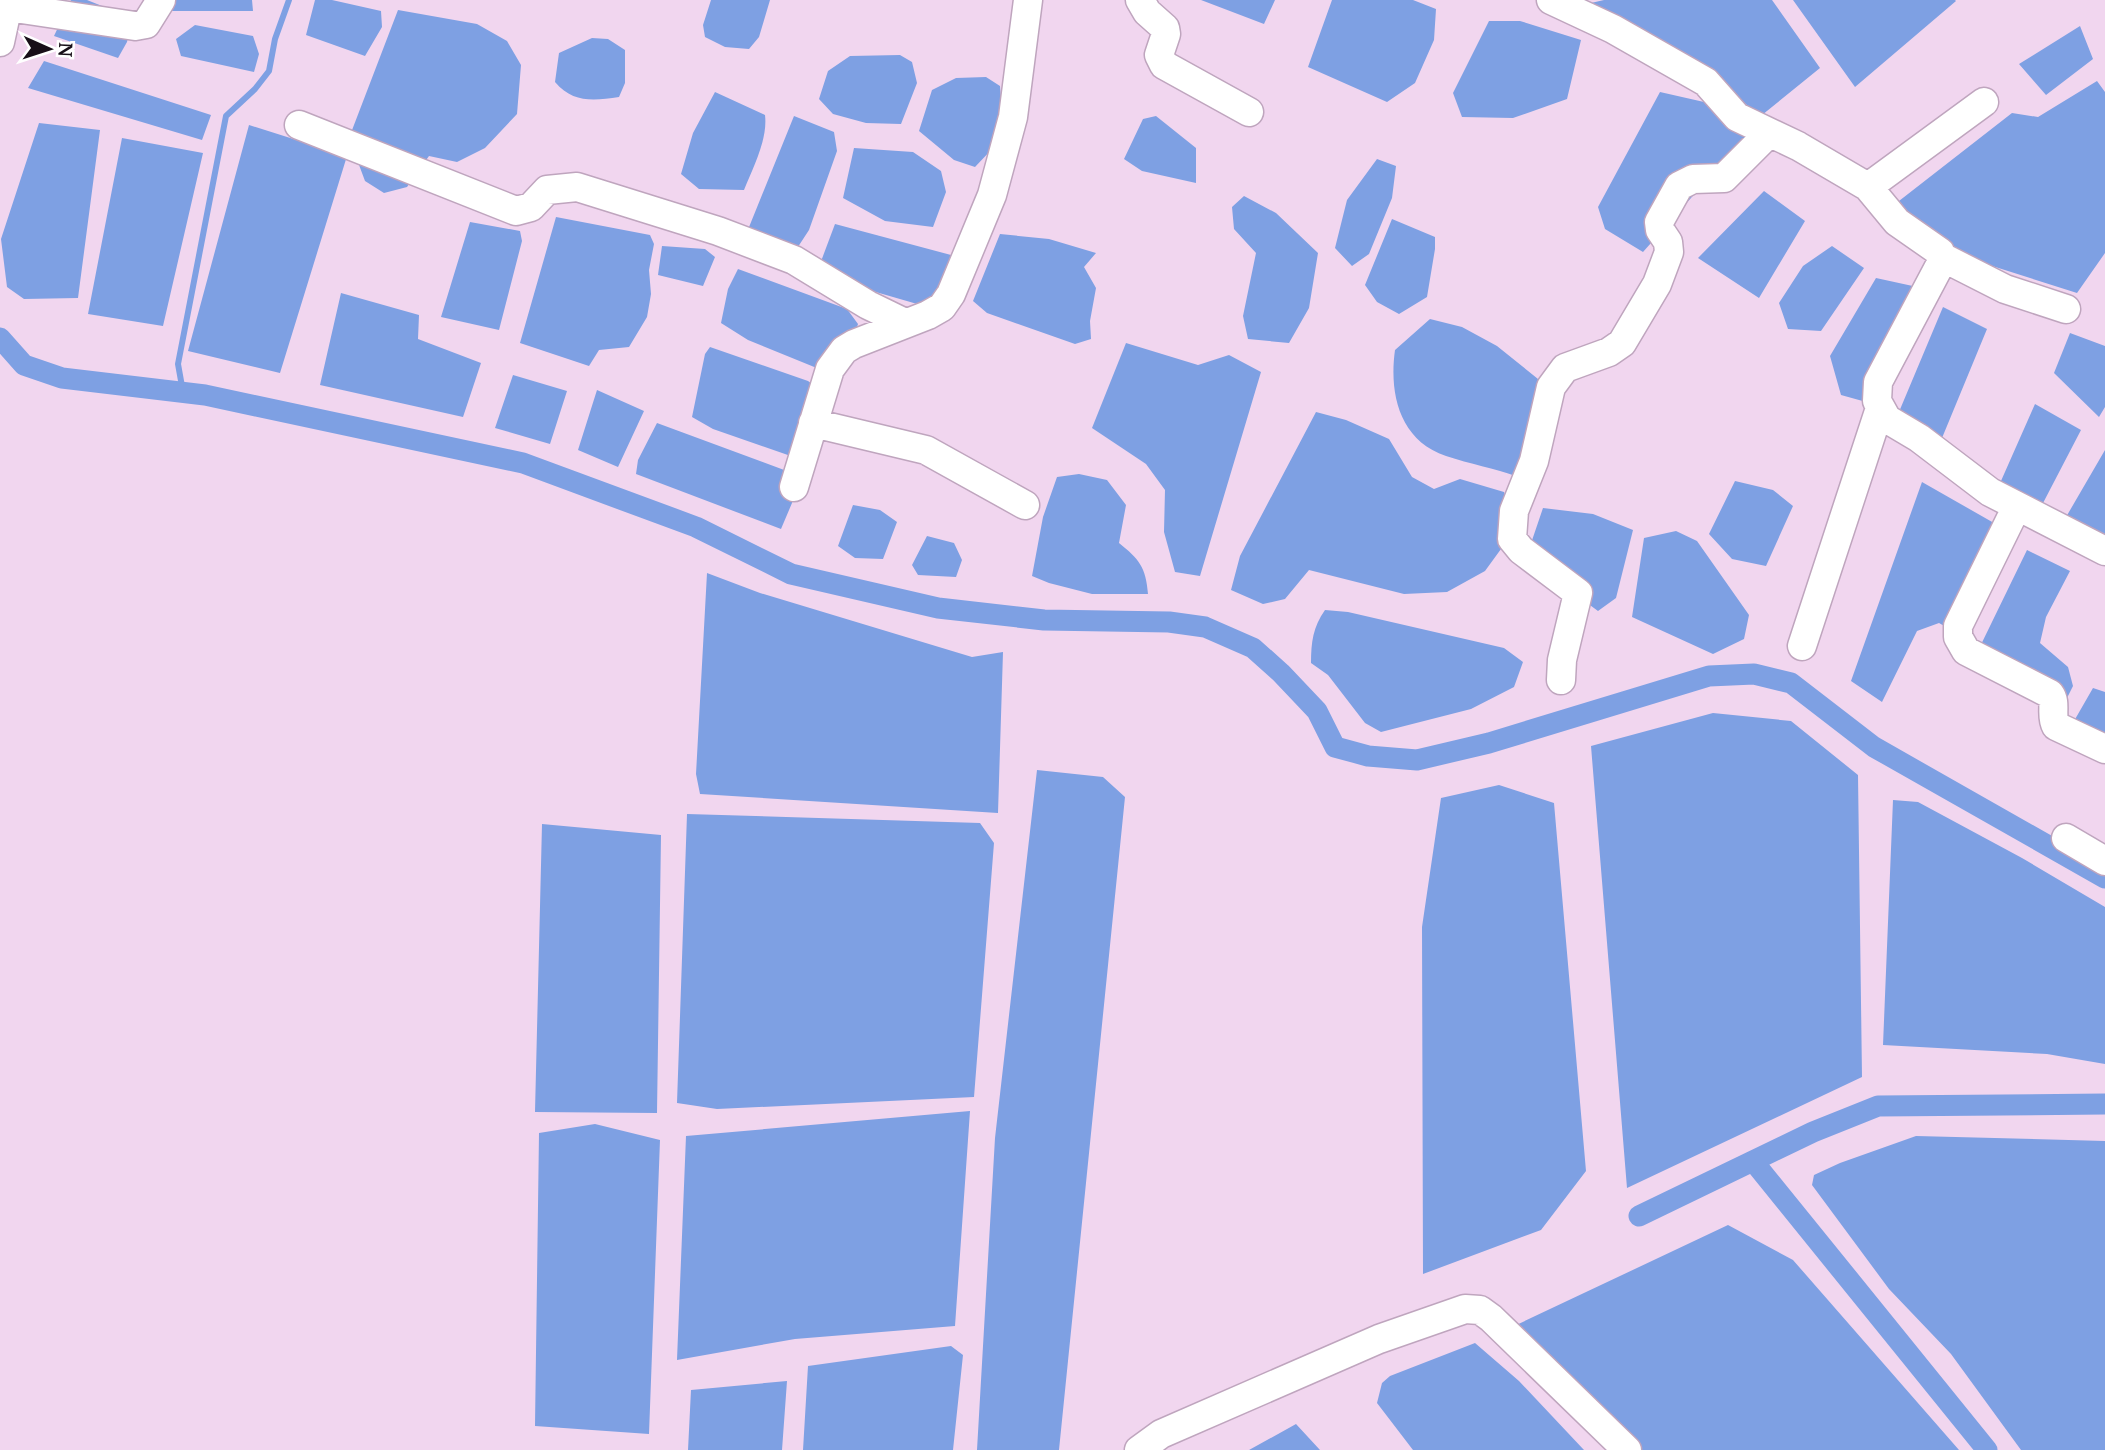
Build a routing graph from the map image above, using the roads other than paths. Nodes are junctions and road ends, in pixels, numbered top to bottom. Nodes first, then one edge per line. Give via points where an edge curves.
1 (161, 0) edge
2 (1028, 0) edge
3 (1140, 0) edge
4 (1551, 0) edge
5 (8, 3) edge
6 (0, 43) edge
7 (1984, 103) dead end
8 (1249, 112) dead end
9 (299, 125) dead end
10 (1769, 132) junction
11 (1868, 187) junction
12 (1942, 257) junction
13 (2066, 309) dead end
14 (905, 323) junction
15 (1880, 408) junction
16 (813, 423) junction
17 (794, 487) dead end
18 (1025, 505) dead end
19 (2017, 506) junction
20 (2105, 551) edge
21 (1802, 646) dead end
22 (1561, 680) dead end
23 (2105, 749) edge
24 (2066, 838) dead end
25 (2105, 861) edge
26 (1139, 1450) edge
27 (1627, 1450) edge

1 - 5 street via 146,24 135,26
2 - 14 street via 1013,117 992,195 947,300 928,315
3 - 8 street via 1165,28 1159,55 1164,65
4 - 10 street via 1697,77 1737,117
5 - 6 street
7 - 11 street
9 - 14 street via 516,211 531,207 547,190 578,187 718,231 794,260
10 - 11 street
10 - 22 street via 1724,178 1693,179 1679,186 1659,222 1669,252 1657,284 1622,343 1565,368 1551,387 1534,461 1511,530 1521,550 1578,593
11 - 12 street via 1897,222
12 - 13 street via 2006,289
12 - 15 street via 1878,382
14 - 16 street via 844,350 830,369
15 - 19 street via 1887,419
15 - 21 street
16 - 17 street
16 - 18 street via 926,450
19 - 20 street
19 - 23 street via 1958,626 1958,637 1966,651 2050,694 2056,726
24 - 25 street
26 - 27 street via 1161,1434 1379,1339 1465,1309 1480,1310 1491,1318

